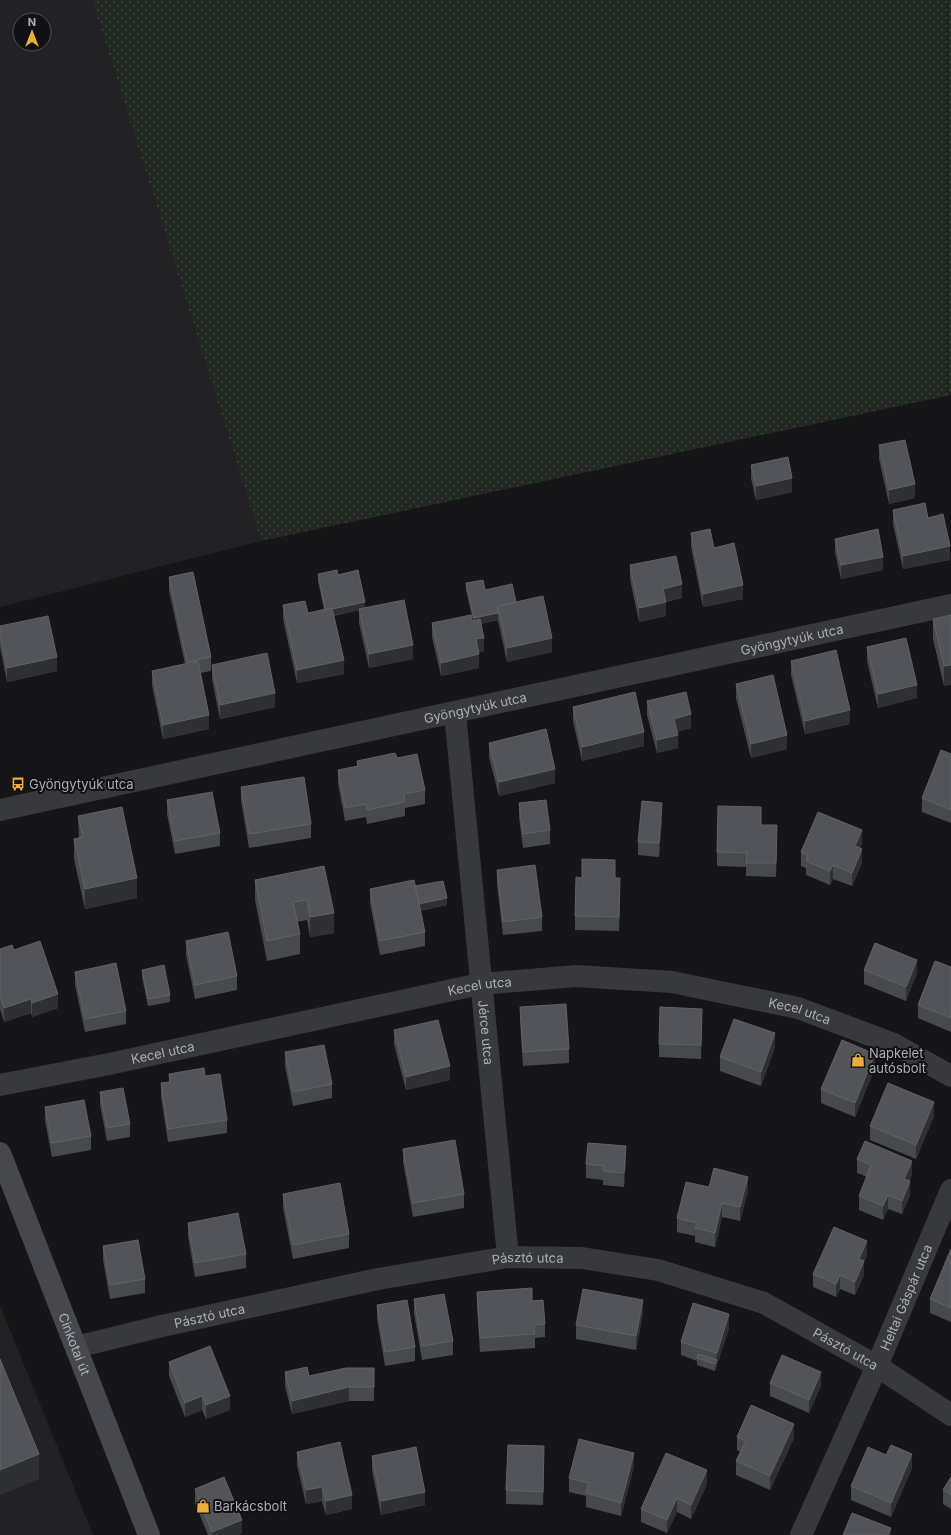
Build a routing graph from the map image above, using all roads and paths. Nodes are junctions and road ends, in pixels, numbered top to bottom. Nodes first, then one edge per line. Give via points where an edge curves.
1 (951, 604) edge
2 (455, 713) junction
3 (0, 810) edge
4 (480, 984) junction
5 (951, 1076) edge
6 (0, 1085) edge
7 (0, 1153) edge
8 (951, 1190) edge
9 (508, 1257) junction
10 (76, 1347) junction
11 (877, 1366) junction
12 (951, 1415) edge
13 (149, 1535) edge
14 (801, 1535) edge

1 - 2 street, Gyöngytyúk utca
2 - 3 street, Gyöngytyúk utca
2 - 4 street, Jérce utca
4 - 5 street, Kecel utca via 576,976 672,982 798,1008 894,1044
4 - 6 street, Kecel utca
4 - 9 street, Jérce utca
7 - 10 main road, Cinkotai út
8 - 11 street, Heltai Gáspár utca
9 - 10 street, Pásztó utca via 378,1279
9 - 11 street, Pásztó utca via 582,1258 658,1270 764,1303
10 - 13 main road, Cinkotai út
11 - 12 street, Pásztó utca
11 - 14 street, Heltai Gáspár utca

